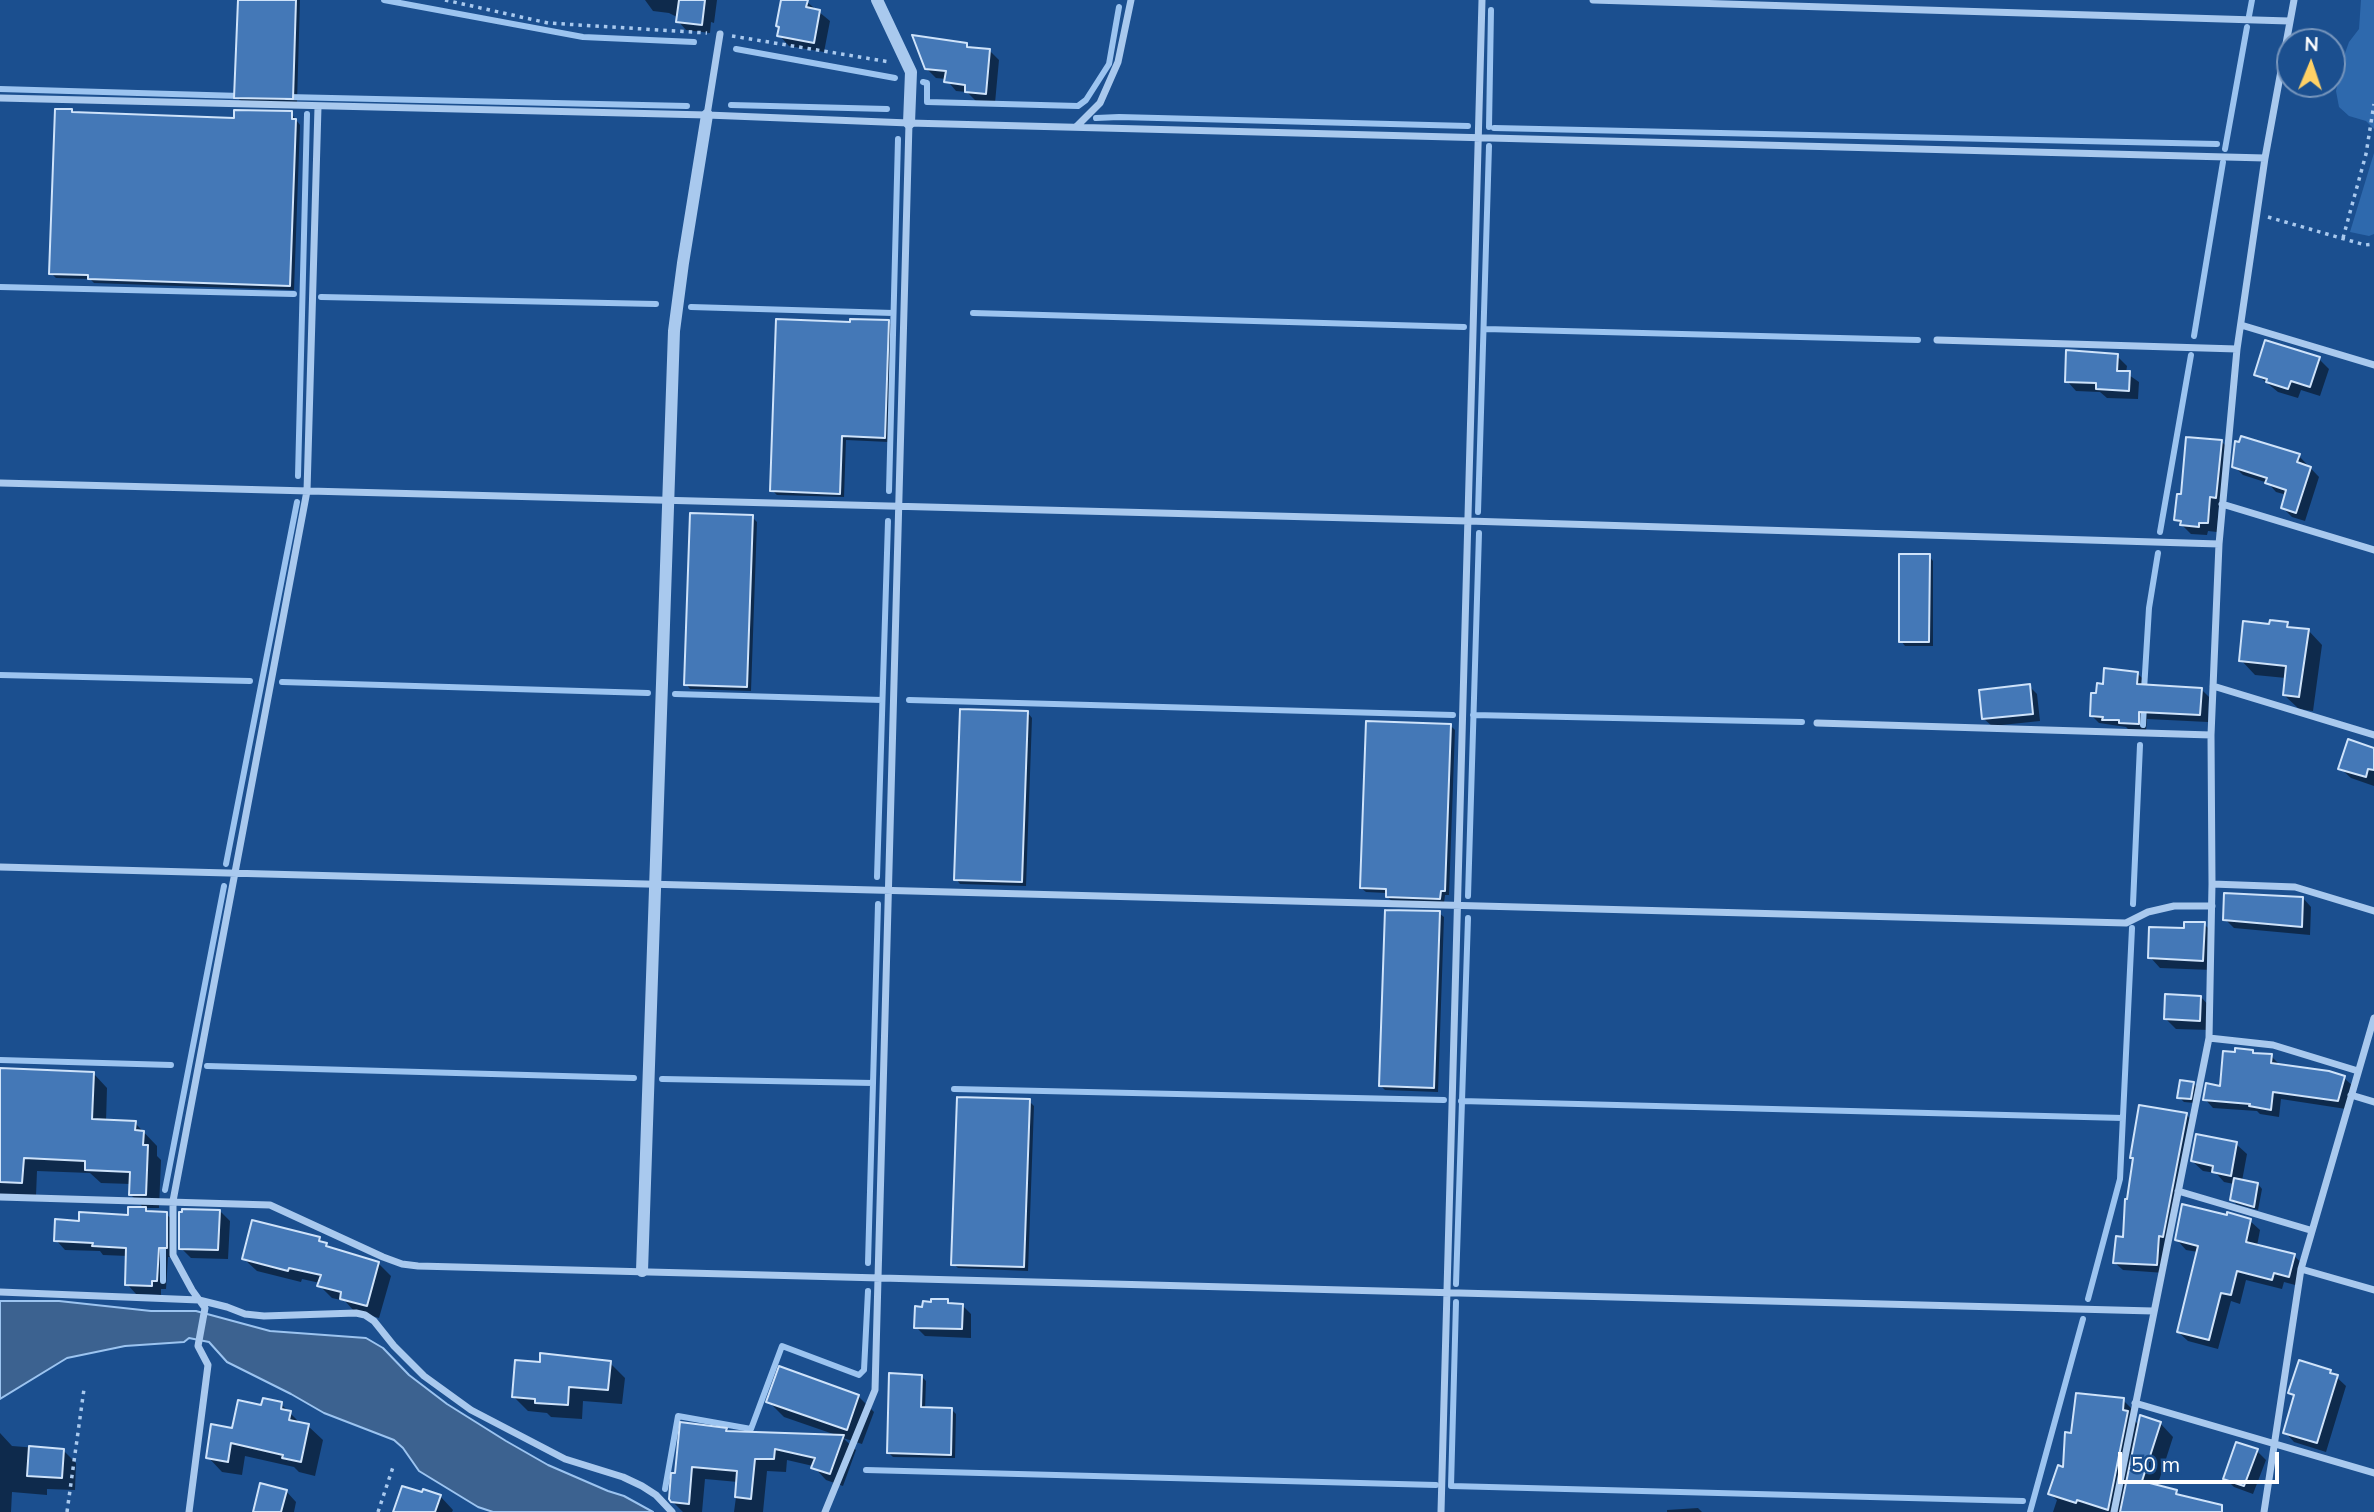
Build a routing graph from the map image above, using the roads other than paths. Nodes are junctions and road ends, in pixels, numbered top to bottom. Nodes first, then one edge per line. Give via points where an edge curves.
1 (877, 0) edge
2 (1131, 0) edge
3 (1482, 0) edge
4 (1593, 0) edge
5 (2294, 0) edge
6 (2289, 21) junction
7 (720, 34) road end
8 (0, 98) edge
9 (318, 107) junction
10 (707, 115) junction
11 (909, 123) junction
12 (1077, 126) junction
13 (1479, 137) junction
14 (2265, 158) junction
15 (2241, 325) junction
16 (1937, 340) dead end
17 (2237, 349) junction
18 (2374, 365) edge
19 (0, 483) edge
20 (307, 491) junction
21 (668, 500) junction
22 (2222, 504) junction
23 (898, 507) junction
24 (1468, 521) junction
25 (2219, 544) junction
26 (2374, 550) edge
27 (2213, 687) junction
28 (1817, 723) dead end
29 (2211, 735) junction
30 (2374, 735) edge
31 (0, 867) edge
32 (235, 873) junction
33 (2212, 884) junction
34 (656, 885) junction
35 (888, 892) junction
36 (1459, 906) junction
37 (2211, 906) junction
38 (2374, 911) edge
39 (2374, 1018) edge
40 (2209, 1038) junction
41 (2358, 1071) junction
42 (2351, 1095) junction
43 (2374, 1102) edge
44 (2178, 1191) junction
45 (0, 1197) edge
46 (173, 1201) junction
47 (2310, 1230) junction
48 (2301, 1269) junction
49 (642, 1271) junction
50 (878, 1278) junction
51 (2374, 1290) edge
52 (0, 1292) edge
53 (1447, 1293) junction
54 (199, 1300) junction
55 (2153, 1311) junction
56 (2135, 1403) junction
57 (2275, 1444) junction
58 (2374, 1473) edge
59 (189, 1512) edge
60 (672, 1512) edge
61 (825, 1512) edge
62 (1441, 1512) edge
63 (2114, 1512) edge
64 (2264, 1512) edge

1 - 11 street via 911,72
2 - 12 street via 1118,62 1100,103
3 - 13 street
4 - 6 street
5 - 6 street
6 - 14 street
7 - 10 street
8 - 9 street
9 - 10 street
9 - 20 street
10 - 11 street
10 - 21 street via 674,331
11 - 12 street
11 - 23 street
12 - 13 street
13 - 14 street
13 - 24 street
14 - 15 street
15 - 17 street
15 - 18 street
16 - 17 street
17 - 22 street
19 - 20 street
20 - 21 street
20 - 32 street
21 - 23 street
21 - 34 street
22 - 25 street
22 - 26 street
23 - 24 street
23 - 35 street
24 - 25 street
24 - 36 street
25 - 27 street
27 - 29 street
27 - 30 street
28 - 29 street
29 - 33 street
31 - 32 street
32 - 34 street
32 - 46 street
33 - 37 street
33 - 38 street via 2295,887
34 - 35 street
34 - 49 street
35 - 36 street
35 - 50 street
36 - 37 street via 2126,923 2174,906
36 - 53 street
37 - 40 street
39 - 41 street
40 - 41 street via 2273,1045
40 - 44 street
41 - 42 street
42 - 43 street
42 - 47 street
44 - 47 street
44 - 55 street
45 - 46 street
46 - 49 street via 270,1205 402,1264
46 - 54 street via 173,1255
47 - 48 street
48 - 51 street
48 - 57 street
49 - 50 street
50 - 53 street
50 - 61 street via 875,1390
52 - 54 street
53 - 55 street
53 - 62 street
54 - 59 street via 205,1308 198,1346 208,1365
54 - 60 street via 264,1316 365,1315 424,1376 471,1410 565,1459 642,1486
55 - 56 street
56 - 57 street
56 - 63 street
57 - 58 street
57 - 64 street

